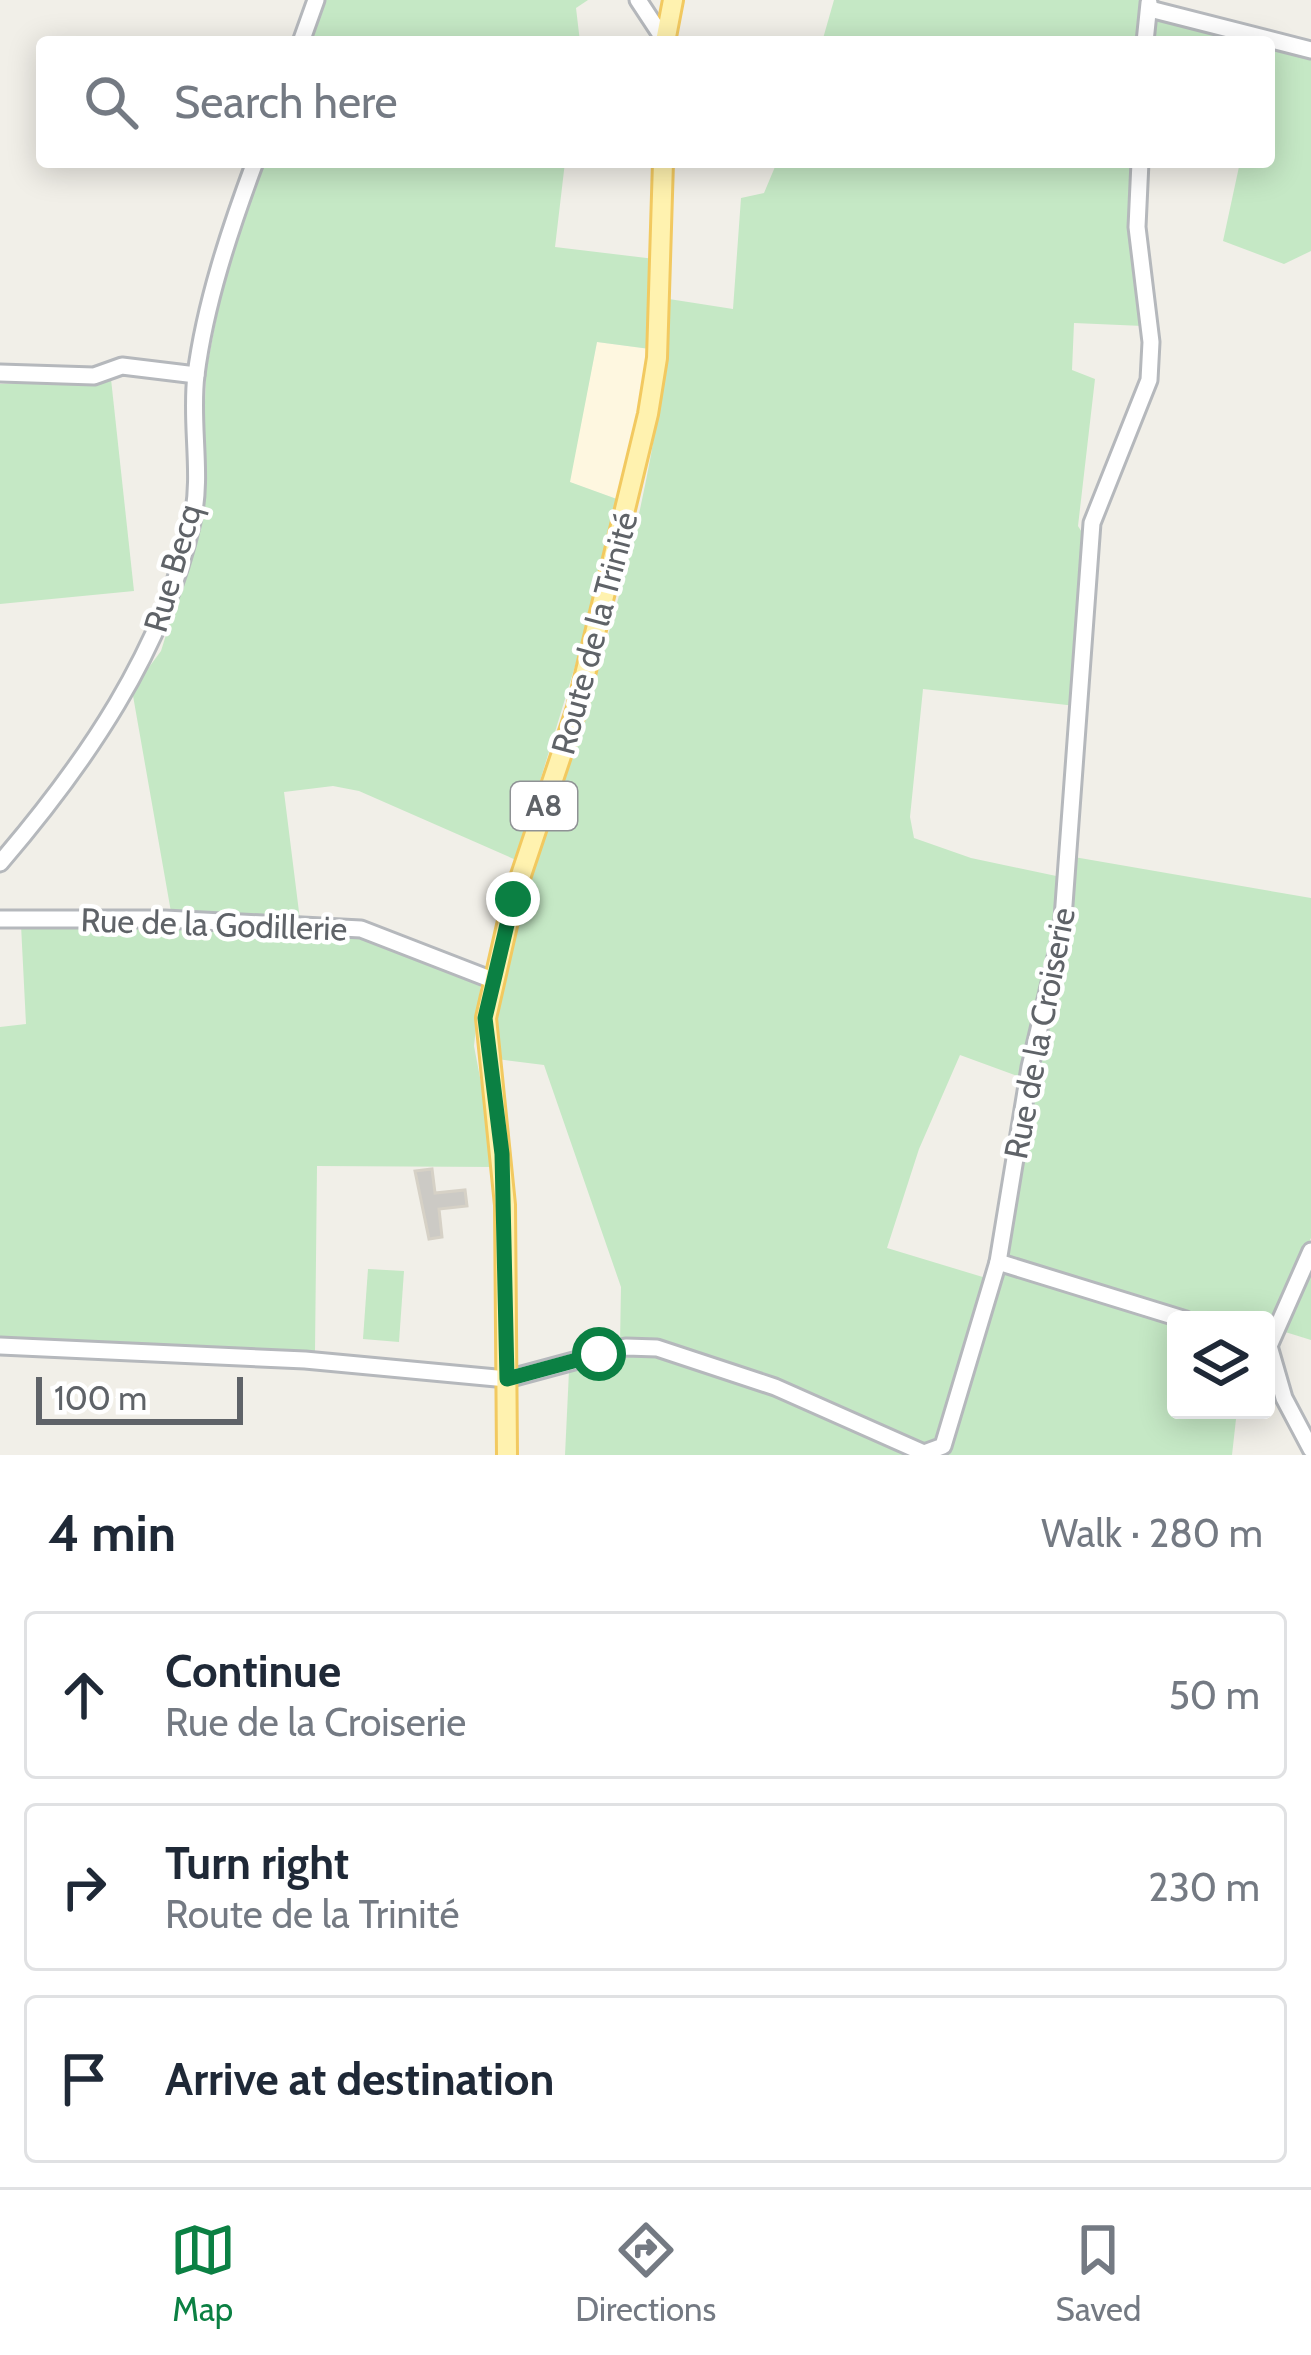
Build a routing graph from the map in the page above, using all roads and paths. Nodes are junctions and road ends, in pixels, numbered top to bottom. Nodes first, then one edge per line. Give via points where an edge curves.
1 (316, 0) edge
2 (638, 0) edge
3 (674, 0) edge
4 (1149, 5) edge
5 (303, 36) edge
6 (662, 36) edge
7 (666, 36) edge
8 (1146, 36) edge
9 (1261, 36) edge
10 (1275, 40) edge
11 (1311, 50) edge
12 (253, 168) edge
13 (663, 168) edge
14 (1140, 168) edge
15 (0, 374) edge
16 (196, 375) junction
17 (0, 863) edge
18 (0, 919) edge
19 (490, 979) junction
20 (1311, 1251) edge
21 (998, 1262) junction
22 (1167, 1314) edge
23 (1275, 1330) edge
24 (0, 1346) edge
25 (1275, 1368) edge
26 (507, 1379) junction
27 (1311, 1449) edge
28 (507, 1455) edge

1 - 5 street
2 - 6 street
3 - 7 main road
4 - 8 street
4 - 9 street
10 - 11 street
12 - 16 street, Rue Becq
13 - 19 main road, Route de la Trinité / A8 via 657,358 635,477 577,708
14 - 21 street, Rue de la Croiserie via 1149,380 1092,523 1062,932
15 - 16 street via 94,376 122,366
16 - 17 street, Rue Becq via 194,518 158,633 40,816
18 - 19 street, Rue de la Godillerie via 361,929
19 - 26 main road, Route de la Trinité / A8 via 487,1060 502,1154
20 - 23 street
21 - 22 street
21 - 26 street, Rue de la Croiserie via 943,1446 932,1454 657,1348 626,1347
24 - 26 street
25 - 27 street
26 - 28 main road, Route de la Trinité / A8

